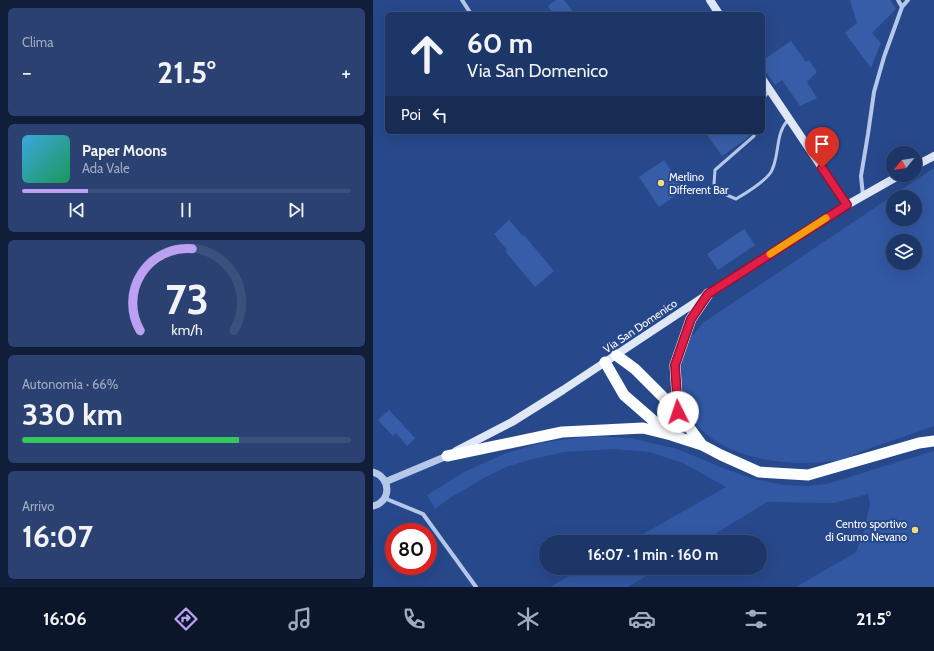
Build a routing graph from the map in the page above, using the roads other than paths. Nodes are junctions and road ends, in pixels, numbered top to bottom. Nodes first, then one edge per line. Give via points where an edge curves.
1 (462, 0) edge
2 (710, 0) edge
3 (898, 0) edge
4 (908, 0) edge
5 (902, 7) junction
6 (470, 12) edge
7 (718, 12) edge
8 (765, 83) edge
9 (771, 91) junction
10 (765, 96) edge
11 (789, 118) junction
12 (755, 134) edge
13 (934, 156) edge
14 (922, 162) edge
15 (888, 182) edge
16 (863, 196) junction
17 (847, 205) junction
18 (708, 294) junction
19 (616, 355) junction
20 (605, 362) junction
21 (678, 412) junction
22 (934, 432) edge
23 (671, 435) junction
24 (934, 441) edge
25 (919, 443) junction
26 (702, 445) junction
27 (447, 456) junction
28 (373, 472) edge
29 (385, 482) junction
30 (384, 498) junction
31 (373, 506) edge
32 (476, 587) edge

1 - 6 street
2 - 7 main road
3 - 5 street
4 - 5 street
5 - 16 street via 874,92 861,176
8 - 9 main road
9 - 10 lane
9 - 11 main road
11 - 12 lane via 779,137 777,157 772,171 747,193 736,199 723,193 714,184 715,170
11 - 17 main road
13 - 14 main road
15 - 16 main road, Via San Domenico
16 - 17 main road, Via San Domenico
17 - 18 main road, Via San Domenico
18 - 19 main road, Via San Domenico
18 - 21 highway via 691,319 675,365
19 - 20 main road, Via San Domenico
19 - 21 highway via 635,369
20 - 23 highway via 623,395
20 - 27 main road, Via San Domenico via 512,422
21 - 26 highway
22 - 25 highway
23 - 26 highway
23 - 27 highway via 643,428 562,432
24 - 25 highway
25 - 26 highway via 808,475 759,472
27 - 29 street, Via San Domenico
28 - 29 street
29 - 30 street via 387,493
30 - 31 street
30 - 32 street via 423,514

